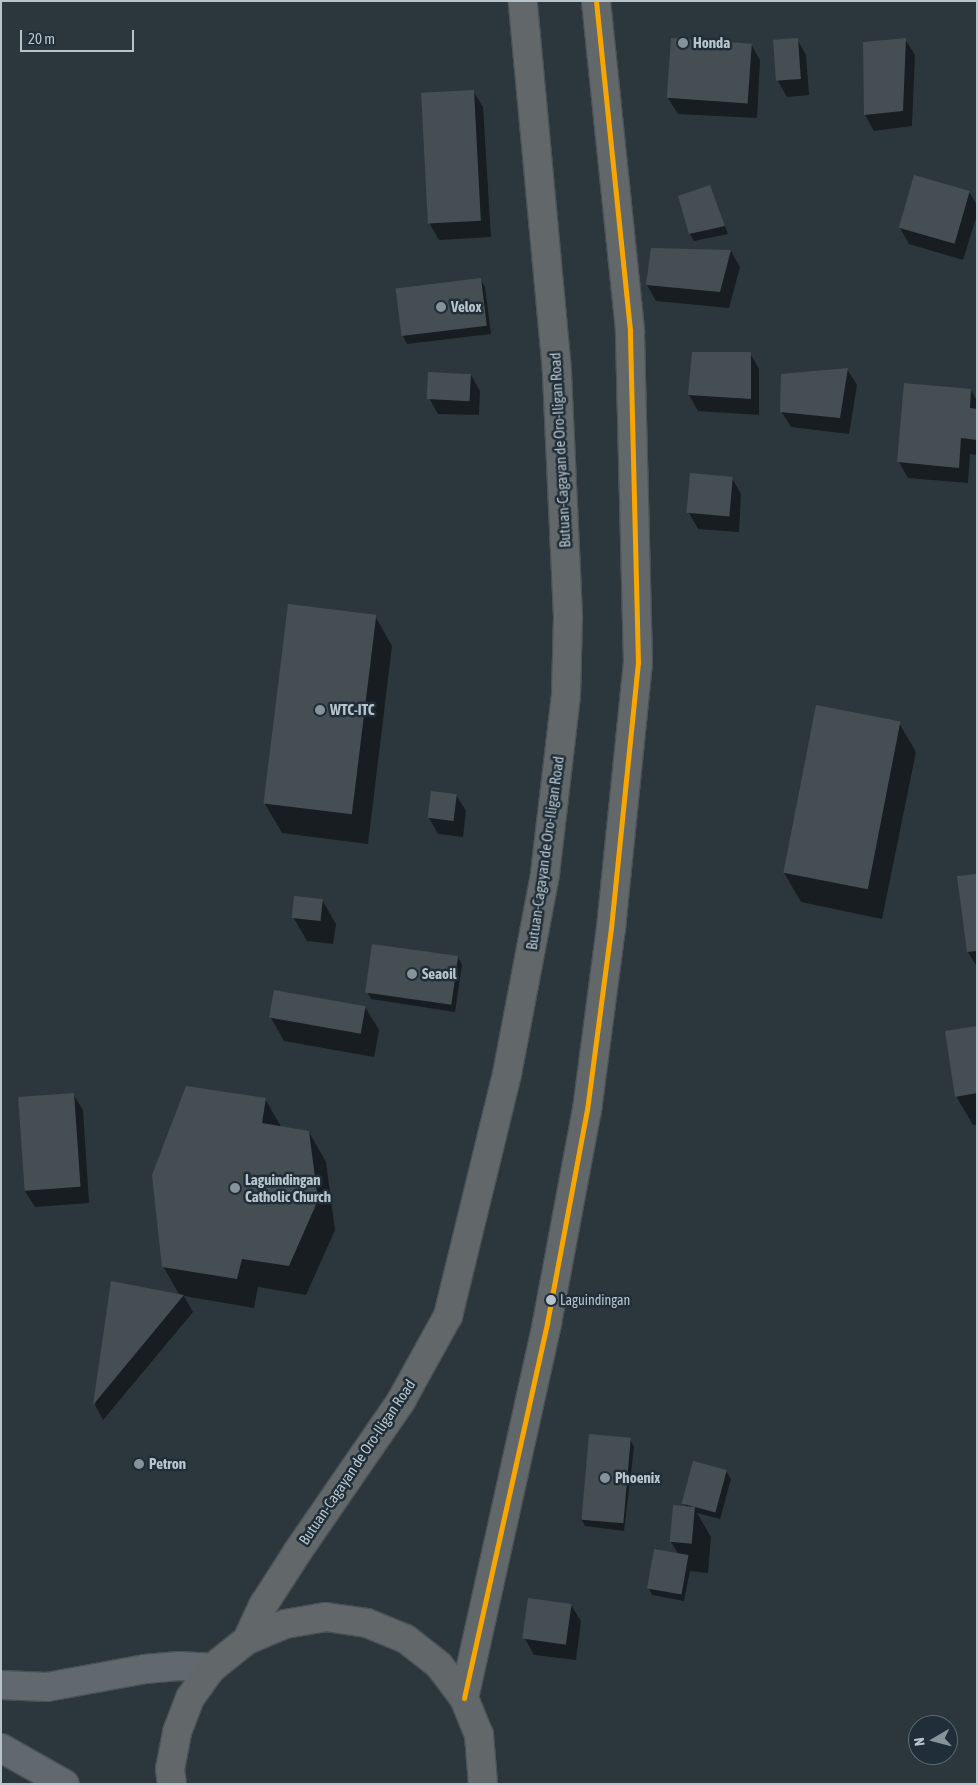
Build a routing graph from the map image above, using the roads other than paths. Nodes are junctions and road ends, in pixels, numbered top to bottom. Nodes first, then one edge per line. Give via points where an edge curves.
1 (523, 1) edge
2 (596, 1) edge
3 (247, 1640) junction
4 (212, 1668) junction
5 (1, 1685) edge
6 (464, 1698) junction
7 (1, 1748) edge
8 (65, 1784) edge
9 (172, 1784) edge
10 (483, 1784) edge

1 - 3 highway, Butuan-Cagayan de Oro-Iligan Road via 557,371 568,616 566,694 545,874 507,1074 448,1316 401,1401 298,1551 264,1604
2 - 6 highway via 630,330 638,663 611,928 587,1110 547,1323
3 - 4 highway
3 - 6 highway via 285,1624 326,1618 367,1623 406,1639 432,1660
4 - 5 main road via 145,1669 47,1687
4 - 9 highway via 190,1698 177,1732 170,1768
6 - 10 highway via 479,1735
7 - 8 main road

